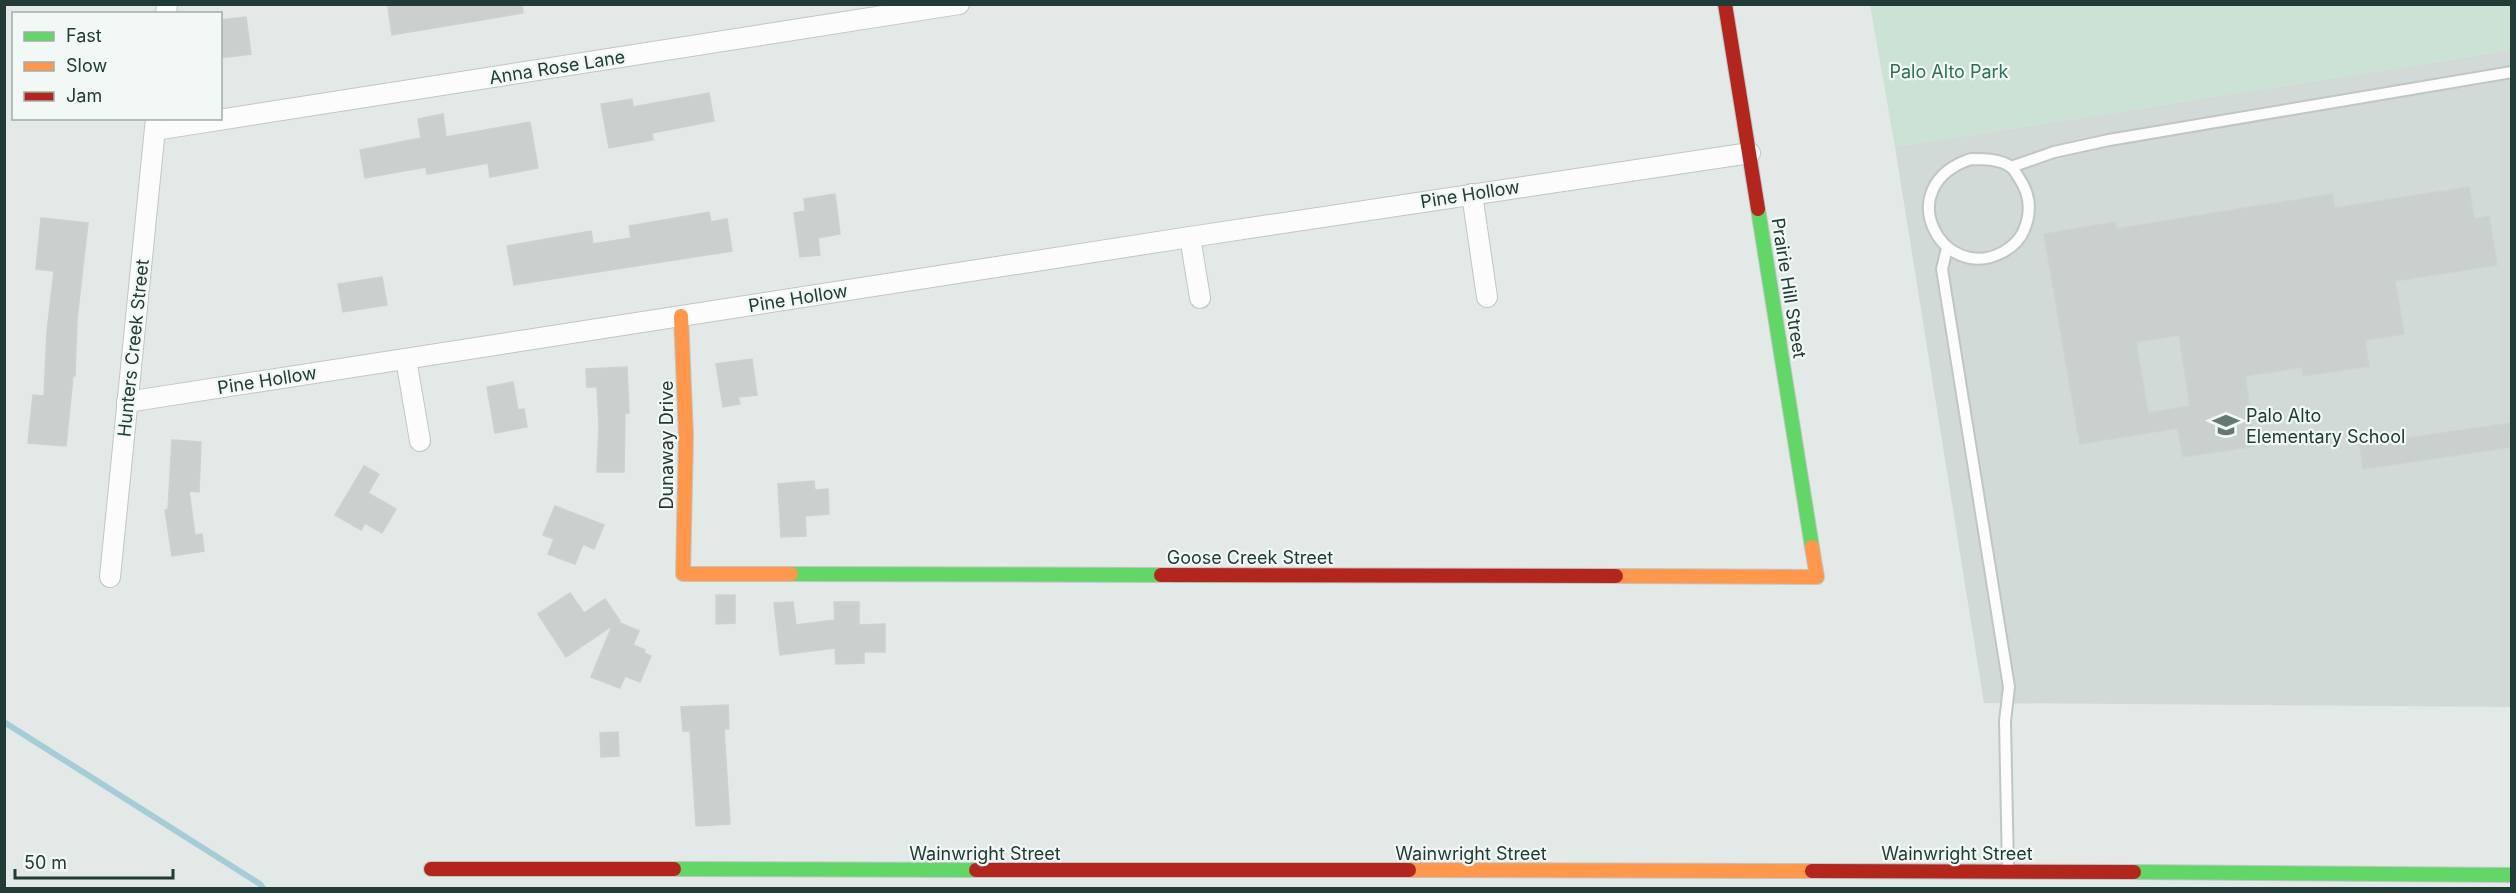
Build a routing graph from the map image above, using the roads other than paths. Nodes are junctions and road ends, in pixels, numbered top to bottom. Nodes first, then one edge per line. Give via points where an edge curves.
1 (958, 4) edge
2 (1725, 4) edge
3 (2511, 72) edge
4 (222, 114) edge
5 (182, 120) edge
6 (155, 124) edge
7 (1750, 153) junction
8 (2011, 167) junction
9 (1472, 194) junction
10 (1190, 237) junction
11 (1947, 248) junction
12 (1487, 297) dead end
13 (1200, 298) dead end
14 (681, 316) junction
15 (406, 359) junction
16 (127, 402) junction
17 (420, 441) dead end
18 (683, 574) joint
19 (110, 577) dead end
20 (1816, 577) joint
21 (431, 869) dead end
22 (2511, 875) edge
23 (1142, 880) edge
24 (2008, 880) edge

1 - 4 street, Anna Rose Lane
2 - 7 street, Prairie Hill Street
3 - 8 lane via 2109,140 2054,152
5 - 6 street, Anna Rose Lane
6 - 16 street, Hunters Creek Street
7 - 9 street, Pine Hollow
7 - 20 street, Prairie Hill Street
8 - 11 lane via 1988,159 1971,159 1942,174 1933,188 1929,212 1936,235
8 - 11 lane via 2025,187 2030,203 2022,236 1995,256 1978,259
9 - 10 street, Pine Hollow
9 - 12 street
10 - 13 street
10 - 14 street, Pine Hollow
11 - 24 lane via 1942,268 2009,687 2005,722
14 - 15 street, Pine Hollow
14 - 18 street, Dunaway Drive via 686,436
15 - 16 street, Pine Hollow
15 - 17 street
16 - 19 street, Hunters Creek Street
18 - 20 street, Goose Creek Street
21 - 23 street, Wainwright Street
22 - 24 street, Wainwright Street
23 - 24 street, Wainwright Street

